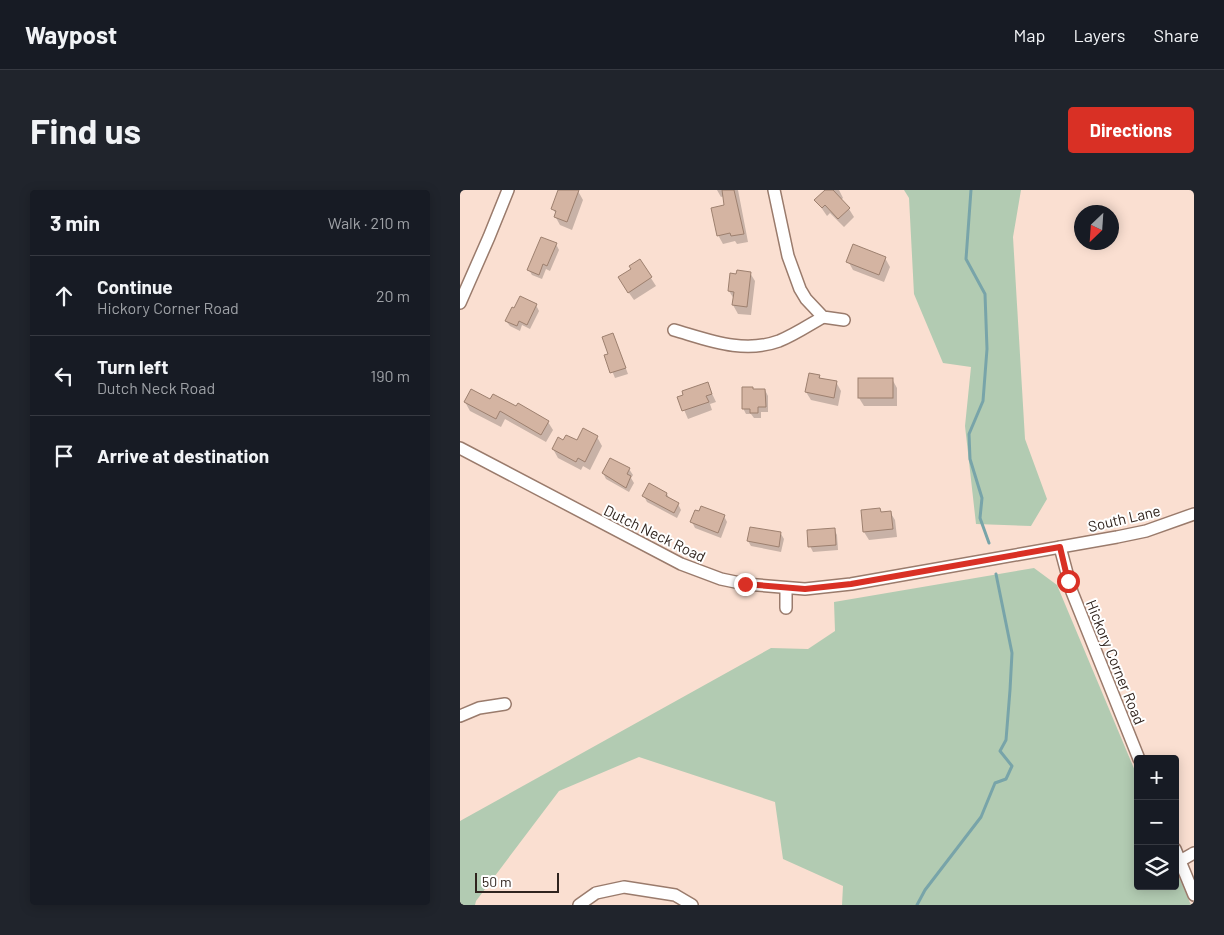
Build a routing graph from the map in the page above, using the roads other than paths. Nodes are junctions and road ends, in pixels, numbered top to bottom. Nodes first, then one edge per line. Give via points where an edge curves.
1 (508, 190) edge
2 (774, 190) edge
3 (460, 303) edge
4 (823, 317) junction
5 (844, 320) dead end
6 (674, 330) dead end
7 (460, 448) edge
8 (1194, 514) edge
9 (1060, 547) junction
10 (786, 588) junction
11 (786, 608) dead end
12 (505, 704) dead end
13 (460, 716) edge
14 (1137, 755) edge
15 (1194, 853) edge
16 (1180, 861) joint
17 (1194, 895) edge
18 (579, 905) edge
19 (692, 905) edge

1 - 3 street
2 - 4 street via 793,272 806,299
4 - 5 street
4 - 6 street via 780,340 755,347 730,345
7 - 10 street, Dutch Neck Road via 680,564 721,579
8 - 9 street, South Lane via 1146,531
9 - 10 street, Dutch Neck Road via 851,584
9 - 14 street, Hickory Corner Road via 1072,592
10 - 11 street
12 - 13 street via 479,708
15 - 16 street
16 - 17 street
18 - 19 street via 596,893 624,887 674,895

